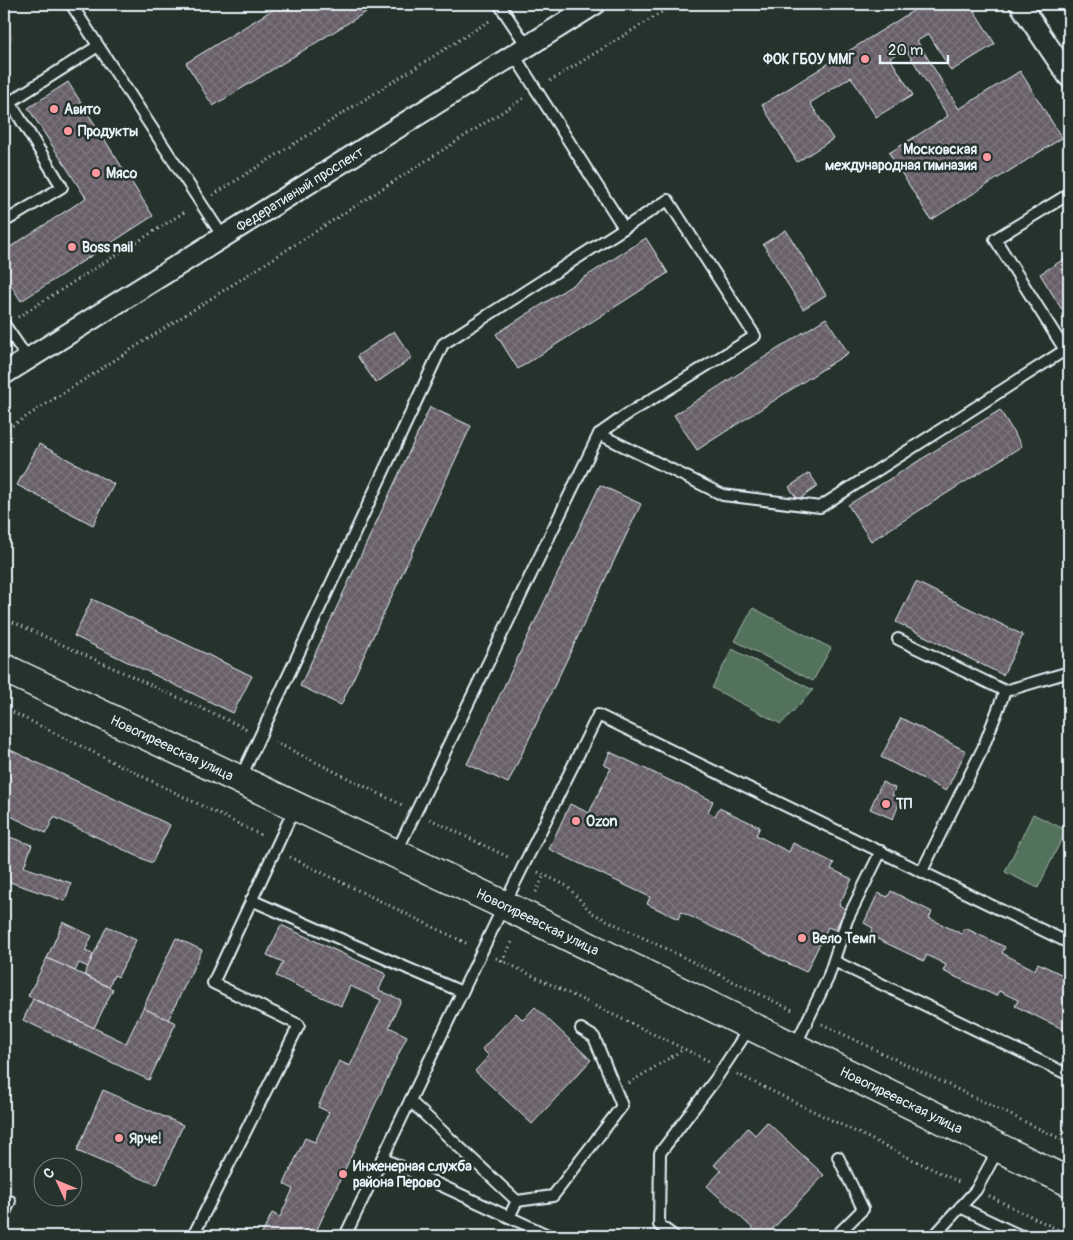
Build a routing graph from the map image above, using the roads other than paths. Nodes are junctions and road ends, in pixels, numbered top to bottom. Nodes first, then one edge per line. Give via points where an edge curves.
1 (71, 4) edge
2 (595, 4) edge
3 (1020, 4) edge
4 (502, 8) edge
5 (98, 46) junction
6 (520, 51) junction
7 (1069, 77) edge
8 (1069, 194) edge
9 (4, 222) edge
10 (624, 228) junction
11 (223, 237) junction
12 (4, 324) edge
13 (1067, 354) edge
14 (28, 359) junction
15 (4, 374) edge
16 (598, 434) junction
17 (898, 639) dead end
18 (4, 668) edge
19 (1069, 672) edge
20 (1005, 691) junction
21 (239, 780) junction
22 (295, 806) junction
23 (881, 851) junction
24 (396, 854) junction
25 (922, 871) junction
26 (251, 900) junction
27 (504, 905) junction
28 (1069, 943) edge
29 (834, 961) junction
30 (462, 992) junction
31 (750, 1027) junction
32 (581, 1030) dead end
33 (795, 1047) junction
34 (1069, 1076) edge
35 (410, 1101) junction
36 (999, 1147) junction
37 (838, 1157) dead end
38 (382, 1158) junction
39 (1069, 1182) edge
40 (10, 1201) dead end
41 (517, 1201) junction
42 (960, 1207) junction
43 (4, 1215) edge
44 (509, 1217) junction
45 (659, 1231) edge
46 (543, 1235) edge
47 (193, 1236) edge
48 (345, 1236) edge
49 (674, 1236) edge
50 (836, 1236) edge
51 (934, 1236) edge
52 (1021, 1236) edge

1 - 5 lane
2 - 6 street, Федеративный проспект
3 - 7 street
4 - 6 lane
5 - 9 lane via 10,102 62,187
5 - 11 lane
6 - 10 lane via 536,90
6 - 11 street, Федеративный проспект
8 - 13 lane via 995,238
10 - 16 lane via 668,200 755,336
10 - 21 lane via 443,344
11 - 14 street, Федеративный проспект
12 - 14 lane
13 - 16 lane via 820,507 723,495
14 - 15 street, Федеративный проспект
16 - 24 lane
17 - 20 lane
18 - 21 main road, Новогиреевская улица
19 - 20 lane
20 - 25 lane via 983,748
21 - 22 main road, Новогиреевская улица
22 - 24 main road, Новогиреевская улица
22 - 26 lane
23 - 25 lane
23 - 27 lane via 598,715
23 - 29 lane via 847,920
24 - 27 main road, Новогиреевская улица
25 - 28 lane
26 - 30 lane
26 - 47 lane via 213,983 299,1025
27 - 30 lane
27 - 31 main road, Новогиреевская улица
29 - 33 lane
29 - 34 lane
30 - 35 lane
31 - 33 main road, Новогиреевская улица
31 - 45 lane via 660,1153
32 - 41 lane via 594,1037 622,1106 553,1196
33 - 36 main road, Новогиреевская улица
35 - 38 lane
35 - 41 lane
36 - 39 main road, Новогиреевская улица
36 - 42 lane via 976,1190
37 - 50 lane via 863,1209
38 - 44 lane
38 - 48 lane
40 - 43 lane
41 - 44 lane
42 - 51 lane
42 - 52 lane
44 - 46 lane
45 - 49 lane

